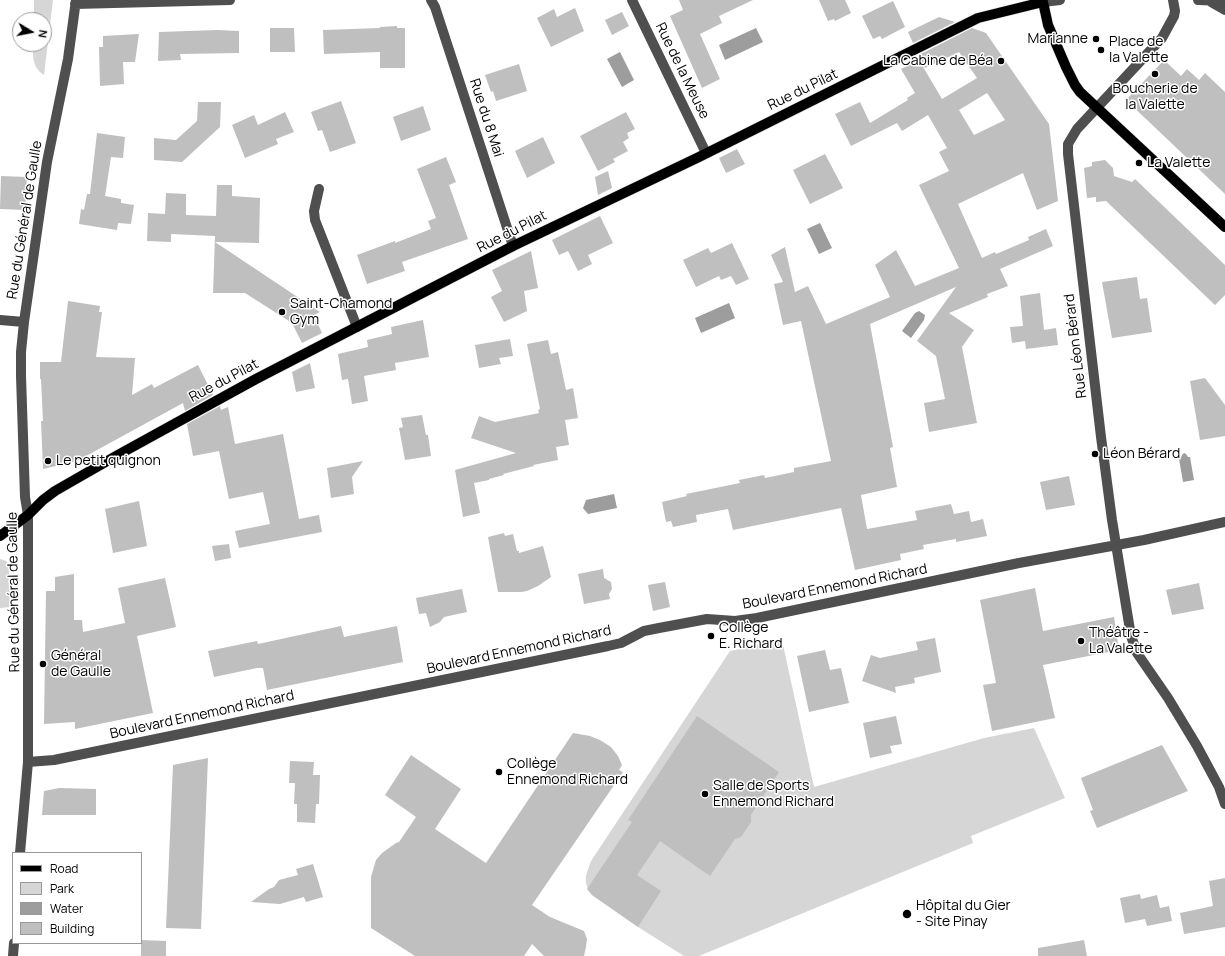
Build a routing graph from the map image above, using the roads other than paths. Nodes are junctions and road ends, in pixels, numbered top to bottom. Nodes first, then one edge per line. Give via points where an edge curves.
1 (230, 0) edge
2 (431, 0) edge
3 (632, 0) edge
4 (1060, 0) edge
5 (1173, 0) edge
6 (1198, 0) edge
7 (1043, 1) edge
8 (1210, 1) edge
9 (1225, 1) edge
10 (76, 2) edge
11 (1225, 10) edge
12 (1097, 107) junction
13 (706, 153) junction
14 (319, 189) dead end
15 (1225, 227) edge
16 (513, 246) junction
17 (0, 320) edge
18 (24, 322) junction
19 (357, 327) junction
20 (28, 515) junction
21 (1225, 522) edge
22 (0, 536) edge
23 (1115, 545) junction
24 (28, 762) junction
25 (1225, 804) edge
26 (20, 852) edge
27 (14, 944) edge
28 (13, 956) edge

1 - 10 street
2 - 16 street, Rue du 8 Mai
3 - 13 street, Rue de la Meuse
4 - 7 street, Rue du Pilat
5 - 12 street via 1174,16 1162,38
6 - 8 street
7 - 12 main road via 1048,25 1075,86
7 - 13 main road, Rue du Pilat via 978,18
8 - 9 street
8 - 11 street
10 - 18 street, Rue du Général de Gaulle via 68,59 47,162
12 - 15 main road
12 - 23 street, Rue Léon Bérard via 1077,129 1068,144 1091,358
13 - 16 main road, Rue du Pilat
14 - 19 street via 314,211 315,220
16 - 19 main road, Rue du Pilat
17 - 18 street
18 - 20 street, Rue du Général de Gaulle via 21,387 25,497
19 - 20 main road, Rue du Pilat via 116,456 55,491
20 - 22 main road, Rue du Pilat
20 - 24 street, Rue du Général de Gaulle
21 - 23 street, Boulevard Ennemond Richard
23 - 24 street, Boulevard Ennemond Richard via 757,618 735,621 707,619 644,631 621,643 54,760
23 - 25 street, Rue Léon Bérard via 1131,636 1137,653 1197,746
24 - 26 street, Rue du Général de Gaulle
27 - 28 street

